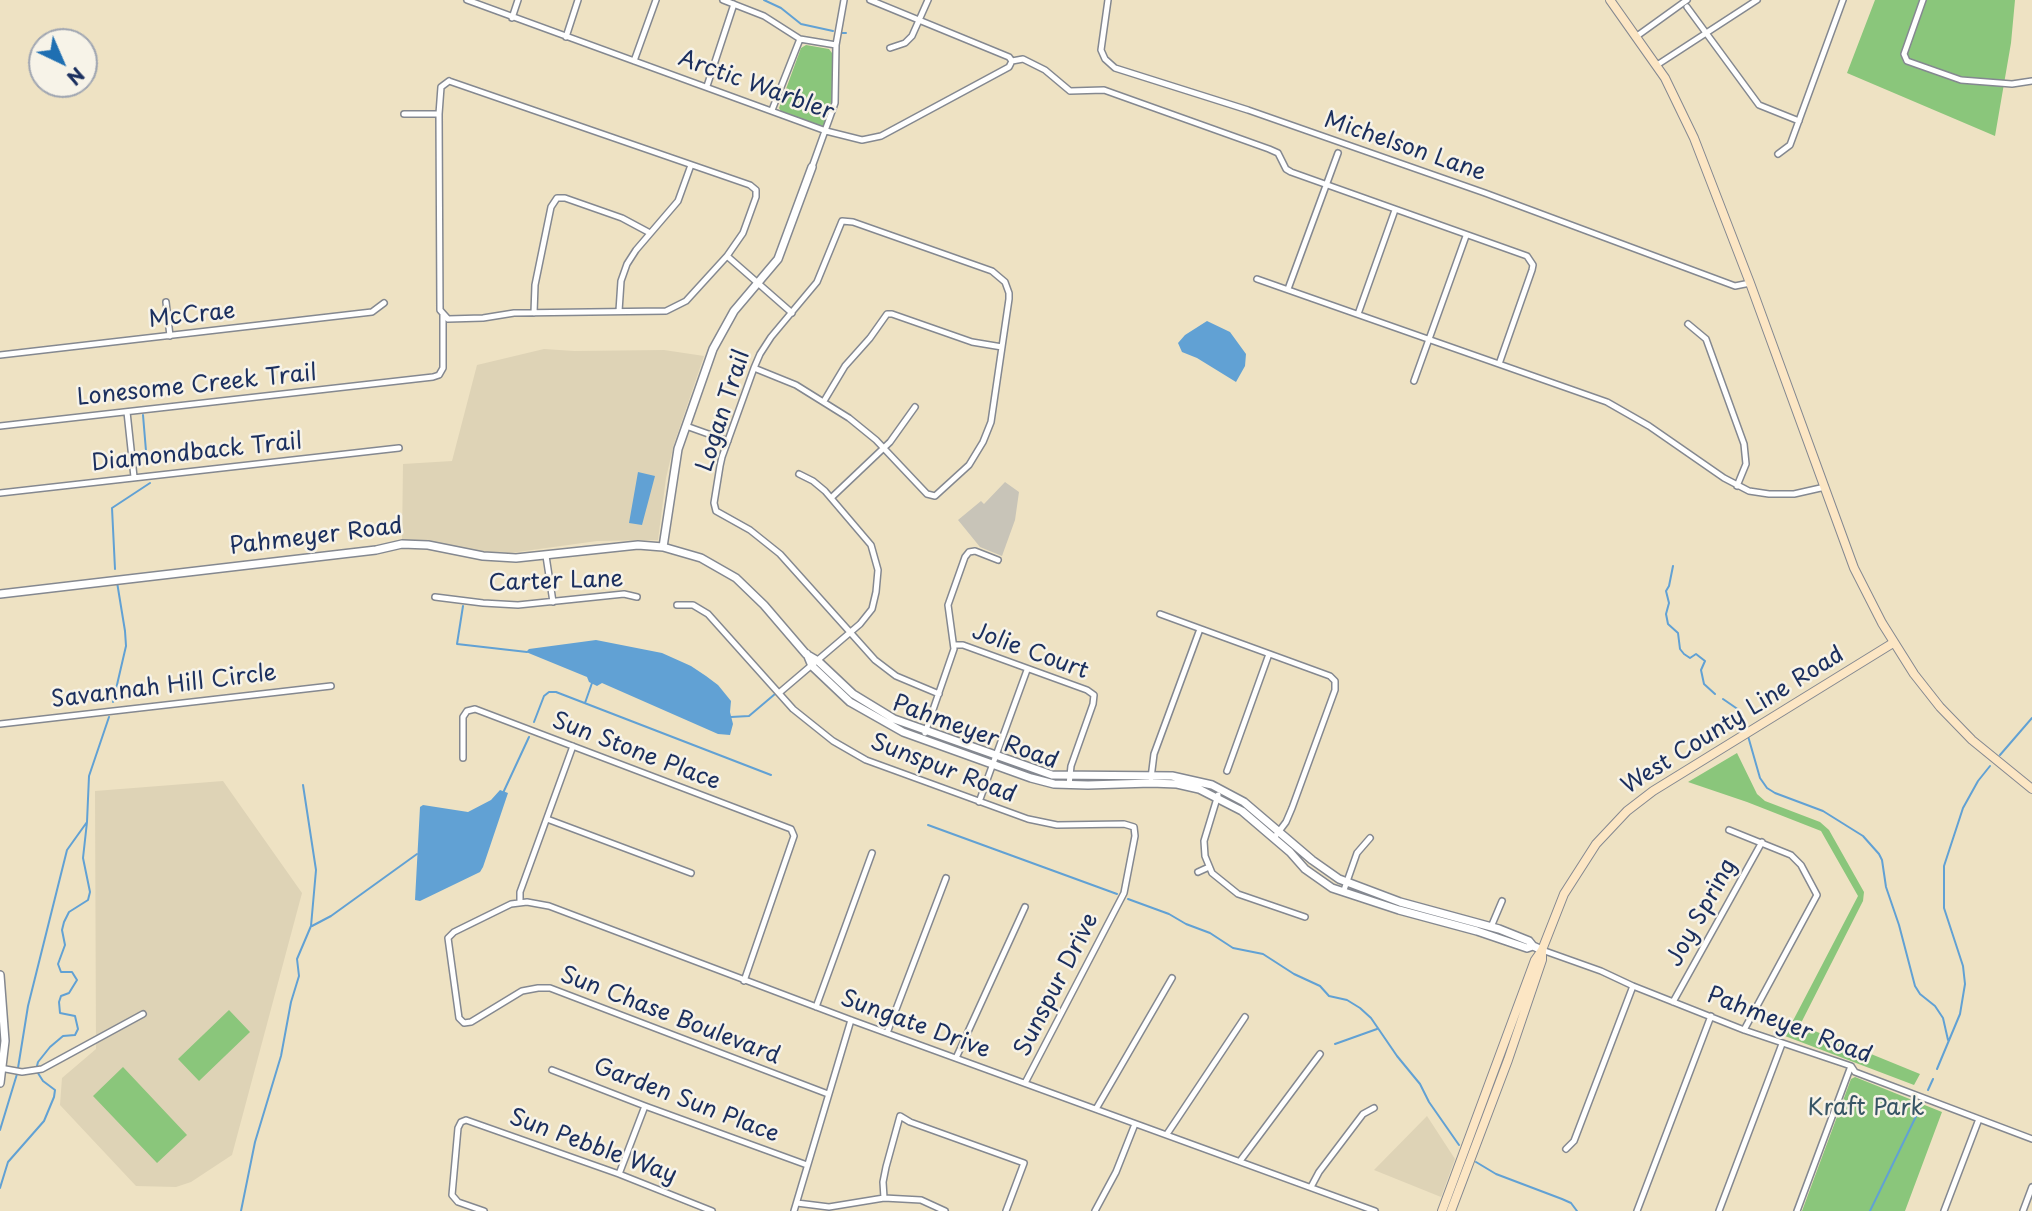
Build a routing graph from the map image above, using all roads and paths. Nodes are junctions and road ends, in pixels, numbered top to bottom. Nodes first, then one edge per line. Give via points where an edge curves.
1 (467, 0) edge
2 (519, 0) edge
3 (578, 0) edge
4 (656, 0) edge
5 (723, 0) edge
6 (844, 0) edge
7 (870, 0) edge
8 (929, 0) edge
9 (1108, 0) edge
10 (1610, 0) edge
11 (1757, 0) edge
12 (1843, 0) edge
13 (1923, 0) edge
14 (734, 4) junction
15 (1687, 4) edge
16 (512, 18) junction
17 (920, 20) junction
18 (1706, 34) junction
19 (1637, 36) junction
20 (565, 37) junction
21 (800, 39) junction
22 (836, 46) junction
23 (890, 48) dead end
24 (634, 61) junction
25 (1012, 61) junction
26 (1657, 65) junction
27 (2032, 81) edge
28 (707, 86) junction
29 (772, 110) junction
30 (404, 114) dead end
31 (439, 114) junction
32 (1799, 121) junction
33 (826, 131) junction
34 (1338, 153) dead end
35 (1778, 154) dead end
36 (691, 165) junction
37 (812, 167) joint
38 (1326, 184) junction
39 (1395, 210) junction
40 (650, 233) junction
41 (1466, 236) junction
42 (727, 256) junction
43 (1257, 279) dead end
44 (759, 283) junction
45 (1750, 283) junction
46 (1288, 289) junction
47 (166, 302) dead end
48 (384, 303) dead end
49 (619, 311) junction
50 (534, 313) junction
51 (792, 313) junction
52 (1358, 314) junction
53 (443, 315) junction
54 (1688, 324) dead end
55 (170, 336) junction
56 (1428, 339) junction
57 (1002, 347) junction
58 (0, 355) edge
59 (1499, 364) junction
60 (754, 368) junction
61 (1414, 381) dead end
62 (824, 401) junction
63 (915, 407) dead end
64 (127, 412) junction
65 (0, 426) edge
66 (686, 426) junction
67 (728, 441) junction
68 (399, 448) dead end
69 (884, 449) junction
70 (799, 474) dead end
71 (134, 477) junction
72 (1737, 486) junction
73 (1825, 487) junction
74 (0, 493) edge
75 (831, 498) junction
76 (663, 547) junction
77 (546, 556) junction
78 (998, 560) dead end
79 (0, 594) edge
80 (435, 597) dead end
81 (637, 597) dead end
82 (553, 602) junction
83 (677, 605) dead end
84 (1160, 614) dead end
85 (1200, 629) junction
86 (850, 633) junction
87 (1893, 643) junction
88 (954, 645) junction
89 (1269, 654) junction
90 (815, 664) junction
91 (1027, 670) junction
92 (331, 686) dead end
93 (779, 693) junction
94 (939, 694) junction
95 (0, 724) edge
96 (924, 735) junction
97 (573, 746) junction
98 (463, 758) dead end
99 (994, 760) junction
100 (1227, 771) dead end
101 (1151, 779) junction
102 (1069, 781) junction
103 (2032, 789) edge
104 (1219, 793) junction
105 (979, 802) junction
106 (547, 819) junction
107 (1729, 830) dead end
108 (1276, 835) junction
109 (1370, 838) dead end
110 (1762, 842) junction
111 (872, 853) dead end
112 (1209, 867) junction
113 (1198, 872) dead end
114 (691, 873) dead end
115 (946, 878) dead end
116 (1345, 886) junction
117 (1502, 901) dead end
118 (520, 902) junction
119 (1120, 902) joint
120 (1025, 907) dead end
121 (1305, 917) dead end
122 (1491, 927) junction
123 (1533, 946) junction
124 (1542, 950) junction
125 (0, 975) edge
126 (1172, 978) dead end
127 (744, 981) junction
128 (1633, 986) junction
129 (1673, 1002) junction
130 (816, 1007) junction
131 (143, 1014) dead end
132 (1245, 1017) dead end
133 (1711, 1017) junction
134 (851, 1020) junction
135 (1744, 1030) junction
136 (887, 1033) junction
137 (1782, 1044) junction
138 (1320, 1054) dead end
139 (956, 1058) junction
140 (1851, 1066) junction
141 (1, 1068) edge
142 (552, 1070) dead end
143 (0, 1083) edge
144 (1025, 1083) junction
145 (828, 1094) junction
146 (645, 1107) junction
147 (1374, 1108) dead end
148 (1096, 1109) junction
149 (1979, 1119) junction
150 (1135, 1124) junction
151 (1167, 1134) junction
152 (2032, 1139) edge
153 (1566, 1149) dead end
154 (1240, 1161) junction
155 (807, 1165) junction
156 (1462, 1171) junction
157 (619, 1174) junction
158 (1311, 1187) junction
159 (2032, 1187) edge
160 (884, 1198) junction
161 (797, 1203) junction
162 (484, 1211) edge
163 (712, 1211) edge
164 (794, 1211) edge
165 (945, 1211) edge
166 (1006, 1211) edge
167 (1094, 1211) edge
168 (1375, 1211) edge
169 (1442, 1211) edge
170 (1451, 1211) edge
171 (1637, 1211) edge
172 (1719, 1211) edge
173 (1797, 1211) edge
174 (1944, 1211) edge
175 (2023, 1211) edge

1 - 16 street, Arctic Warbler
2 - 16 street
3 - 20 street
4 - 24 street
5 - 14 street
6 - 22 street
7 - 17 street
8 - 17 street
9 - 45 street, Michelson Lane via 1101,50 1115,68 1485,193 1735,286
10 - 19 main road
11 - 18 street
12 - 32 street
13 - 27 street via 1904,54 1908,61 1961,80
14 - 21 street
14 - 28 street
15 - 18 street
15 - 19 street
16 - 20 street, Arctic Warbler
17 - 23 street via 905,43
17 - 25 street
18 - 26 street
18 - 32 street via 1759,104
19 - 26 main road
20 - 24 street, Arctic Warbler
21 - 22 street
21 - 29 street
22 - 33 street via 835,103
24 - 28 street, Arctic Warbler
25 - 33 street, Arctic Warbler via 1009,67 874,138 862,140
25 - 38 street, Arctic Warbler via 1023,59 1070,91 1104,90 1269,149 1278,153 1286,169
26 - 45 main road via 1694,138
28 - 29 street, Arctic Warbler
29 - 33 street, Arctic Warbler
30 - 31 street
31 - 36 street via 441,88 454,82
31 - 53 street
32 - 35 street via 1790,145
33 - 37 street
34 - 38 street
36 - 40 street via 678,201
36 - 42 street via 756,190 748,223
37 - 44 street via 783,251
38 - 39 street
38 - 46 street
39 - 41 street
39 - 52 street
40 - 49 street via 627,264
40 - 50 street via 622,218 557,198 551,207 535,285
41 - 56 street
41 - 59 street via 1533,261
42 - 44 street
42 - 49 street via 679,306 656,313
43 - 46 street
44 - 51 street
44 - 66 street via 723,328
45 - 73 main road
46 - 52 street
47 - 55 street
48 - 55 street, McCrae via 372,312
49 - 50 street
50 - 53 street via 456,320
51 - 57 street, Logan Trail via 817,282 842,221 853,222 997,273 1009,293
51 - 60 street, Logan Trail via 764,345
52 - 56 street
53 - 64 street, Lonesome Creek Trail via 441,372 433,377
54 - 72 street via 1706,339 1744,444 1746,464
55 - 58 street, McCrae
56 - 59 street
56 - 61 street
57 - 62 street via 887,314 845,366
57 - 69 street via 993,411 983,442 963,472 940,492 932,497 925,492
59 - 72 street via 1608,402
60 - 62 street
60 - 67 street, Logan Trail
62 - 69 street
63 - 69 street
64 - 65 street, Lonesome Creek Trail
64 - 71 street
66 - 67 street
66 - 76 street via 675,464
67 - 86 street, Logan Trail via 720,466 716,511 773,547
68 - 71 street, Diamondback Trail
69 - 75 street
70 - 75 street
71 - 74 street, Diamondback Trail
72 - 73 street via 1769,494
73 - 87 main road via 1854,568
75 - 86 street via 867,538 877,559 875,602
76 - 77 street, Pahmeyer Road via 638,545
76 - 90 street, Pahmeyer Road via 715,564 736,578
77 - 79 street, Pahmeyer Road via 500,558 402,544
77 - 82 street
78 - 88 street via 975,551 964,561 948,605
80 - 82 street, Carter Lane via 501,605
81 - 82 street, Carter Lane via 624,594
83 - 93 street, Sunspur Road via 693,605 708,614
84 - 85 street
85 - 89 street
85 - 101 street via 1154,754
86 - 90 street
86 - 94 street via 896,676
87 - 103 main road via 1958,726
87 - 124 main road, West County Line Road via 1627,811 1585,859 1564,894
88 - 91 street, Jolie Court
88 - 94 street
89 - 100 street
89 - 108 street via 1335,681 1292,808
90 - 93 street
90 - 96 street, Pahmeyer Road via 828,684 862,710 889,725
91 - 99 street
91 - 102 street, Jolie Court via 1094,695
92 - 95 street, Savannah Hill Circle
93 - 105 street, Sunspur Road via 805,720 848,751
94 - 96 street
96 - 99 street, Pahmeyer Road
97 - 98 street, Sun Stone Place via 475,709 463,717
97 - 106 street
97 - 127 street, Sun Stone Place via 792,831
99 - 102 street, Pahmeyer Road via 1031,778
99 - 105 street
101 - 102 street, Pahmeyer Road
101 - 104 street, Pahmeyer Road
104 - 108 street, Pahmeyer Road
104 - 112 street via 1204,841
105 - 119 street, Sunspur Road via 1047,824 1134,827 1129,880
106 - 114 street
106 - 118 street
107 - 110 street
108 - 116 street, Pahmeyer Road via 1314,877 1332,888
109 - 116 street via 1360,847
110 - 129 street, Joy Spring
110 - 135 street via 1796,859 1816,898
111 - 130 street
112 - 113 street
112 - 121 street via 1238,894
115 - 136 street
116 - 122 street, Pahmeyer Road
116 - 123 street, Pahmeyer Road via 1399,910
117 - 122 street
118 - 127 street, Sungate Drive via 549,906
118 - 145 street, Sun Chase Boulevard via 448,938 459,1018 464,1023 516,993 550,988
119 - 144 street, Sunspur Drive
120 - 139 street
122 - 123 street, Pahmeyer Road
123 - 124 street, Pahmeyer Road
124 - 128 street, Pahmeyer Road
124 - 156 main road, West County Line Road
125 - 141 street via 5,1017
126 - 148 street
127 - 130 street, Sungate Drive
128 - 129 street, Pahmeyer Road
128 - 153 street via 1574,1141
129 - 133 street, Pahmeyer Road
130 - 134 street, Sungate Drive
131 - 141 street via 42,1069
132 - 151 street
133 - 135 street, Pahmeyer Road
133 - 171 street
134 - 136 street, Sungate Drive
134 - 145 street
135 - 137 street, Pahmeyer Road
136 - 139 street, Sungate Drive
137 - 140 street, Pahmeyer Road
137 - 172 street
138 - 154 street
139 - 144 street, Sungate Drive
140 - 149 street, Pahmeyer Road via 1855,1072
140 - 173 street
141 - 143 street
142 - 146 street, Garden Sun Place
144 - 148 street, Sungate Drive
145 - 155 street
146 - 155 street, Garden Sun Place
146 - 157 street
147 - 158 street via 1363,1114
148 - 150 street, Sungate Drive
149 - 152 street, Pahmeyer Road
149 - 174 street
150 - 151 street, Sungate Drive
150 - 167 street
151 - 154 street, Sungate Drive
154 - 158 street, Sungate Drive
155 - 161 street
156 - 169 main road, West County Line Road
156 - 170 main road, West County Line Road
157 - 162 street, Sun Pebble Way via 469,1120 461,1122 452,1195 458,1202
157 - 163 street, Sun Pebble Way
158 - 168 street, Sungate Drive
159 - 175 street
160 - 161 street via 829,1207
160 - 165 street via 921,1200
160 - 166 street via 900,1116 1024,1163
161 - 164 street

